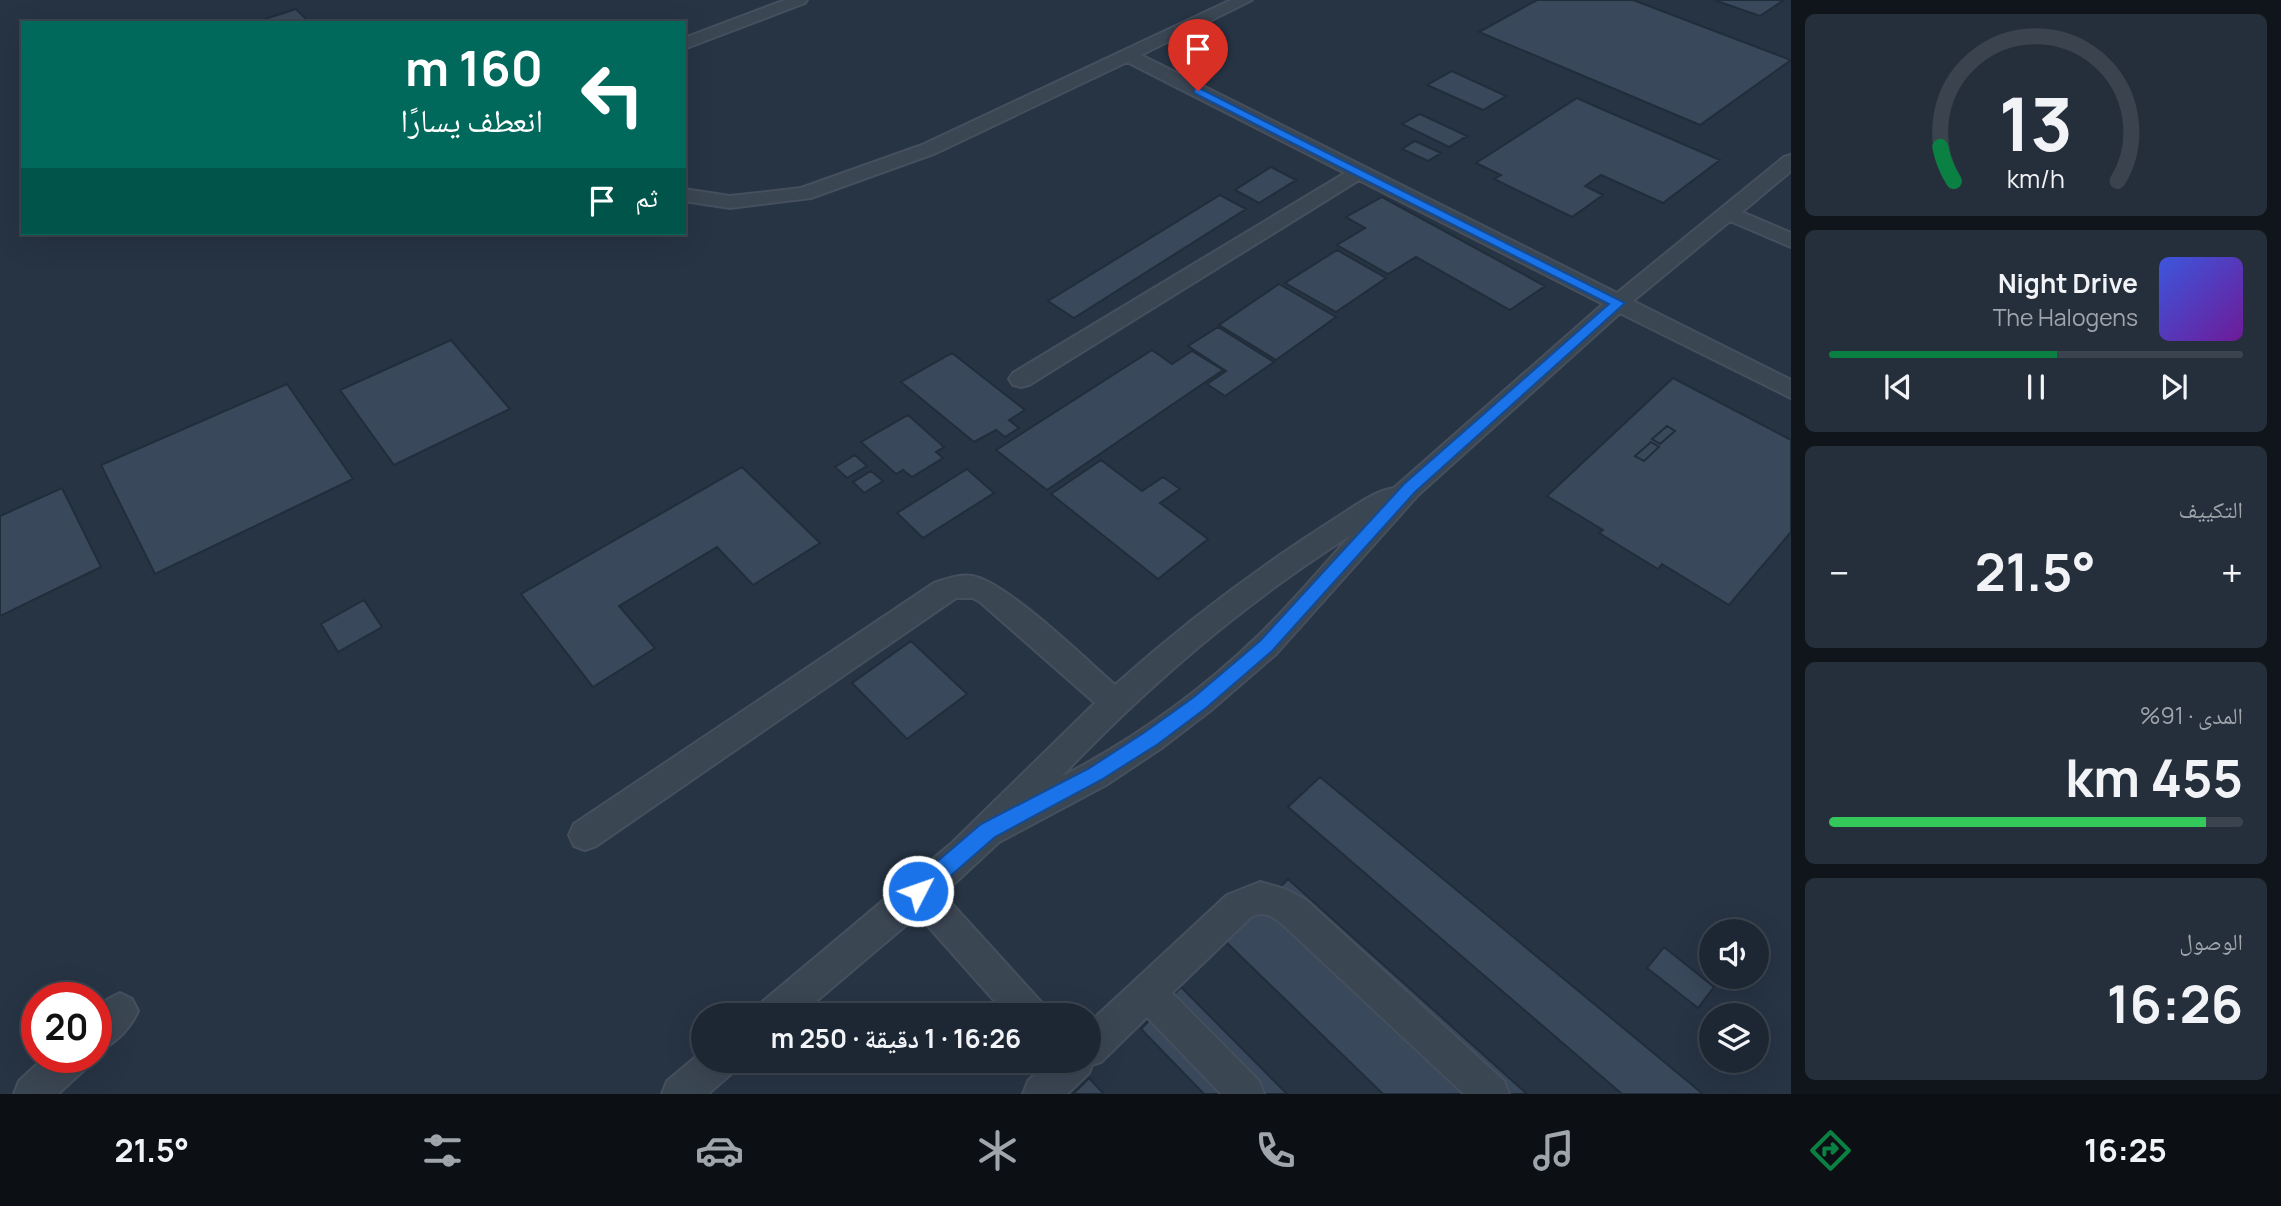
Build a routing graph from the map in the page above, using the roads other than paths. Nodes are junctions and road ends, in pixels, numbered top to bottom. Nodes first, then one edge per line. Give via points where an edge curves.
1 (799, 0) edge
2 (1244, 0) edge
3 (686, 43) edge
4 (1129, 56) junction
5 (1791, 161) edge
6 (1359, 172) junction
7 (686, 195) edge
8 (1727, 214) junction
9 (1791, 241) edge
10 (1618, 303) junction
11 (1021, 379) dead end
12 (1791, 390) edge
13 (1409, 488) junction
14 (1115, 702) junction
15 (988, 831) junction
16 (585, 835) dead end
17 (918, 891) junction
18 (1147, 992) junction
19 (787, 1003) edge
20 (1019, 1003) edge
21 (1101, 1038) edge
22 (54, 1073) edge
23 (704, 1073) edge
24 (32, 1094) edge
25 (680, 1094) edge
26 (1246, 1094) edge
27 (1491, 1094) edge

1 - 3 lane
2 - 4 lane
4 - 6 lane
4 - 7 lane via 929,149 804,194 730,202
5 - 8 lane
6 - 10 lane
6 - 11 lane
8 - 9 lane
8 - 10 lane
10 - 12 lane
10 - 13 lane
13 - 14 lane via 1350,522 1222,613
13 - 15 lane via 1266,646 1200,702 1095,775
14 - 15 lane
14 - 16 lane via 990,594 981,588 956,586
15 - 17 lane
17 - 19 lane
17 - 20 lane
18 - 21 lane
18 - 26 lane
18 - 27 lane via 1239,906 1250,898 1265,897 1294,912
22 - 24 lane
23 - 25 lane

